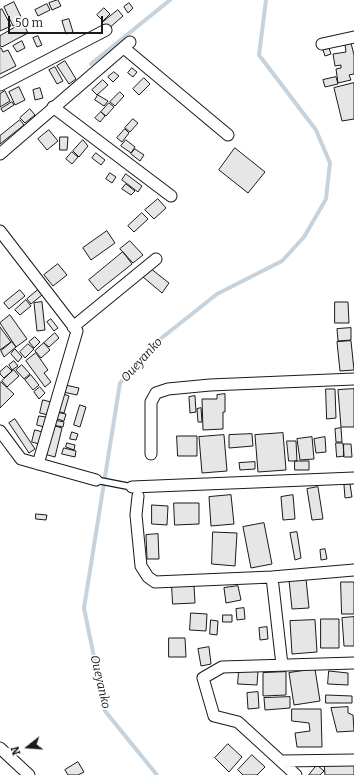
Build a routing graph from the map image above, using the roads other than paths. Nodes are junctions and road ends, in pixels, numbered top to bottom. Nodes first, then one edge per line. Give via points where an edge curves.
1 (106, 30) dead end
2 (354, 37) edge
3 (322, 44) dead end
4 (0, 85) edge
5 (53, 107) junction
6 (228, 135) dead end
7 (0, 154) edge
8 (171, 196) dead end
9 (0, 231) edge
10 (156, 259) dead end
11 (73, 327) junction
12 (354, 379) edge
13 (0, 431) edge
14 (151, 454) dead end
15 (38, 464) junction
16 (354, 478) edge
17 (96, 480) joint
18 (132, 487) joint
19 (138, 496) dead end
20 (354, 570) edge
21 (272, 577) junction
22 (354, 663) edge
23 (282, 665) junction
24 (0, 748) edge
25 (354, 760) edge
26 (282, 762) junction
27 (29, 775) edge
28 (296, 775) edge

1 - 4 street
2 - 3 street
5 - 6 street via 127,45
5 - 7 street
5 - 8 street
9 - 11 street
10 - 11 street
11 - 15 street via 77,331
12 - 14 street via 168,389 156,394 151,402
13 - 15 street via 20,459
15 - 17 street
16 - 18 street
17 - 18 lane
19 - 21 street via 136,515 141,566 155,582
20 - 21 street
21 - 23 street
22 - 23 street
23 - 26 street via 222,667 203,678 214,716 238,722
24 - 27 street
25 - 26 street
26 - 28 street

